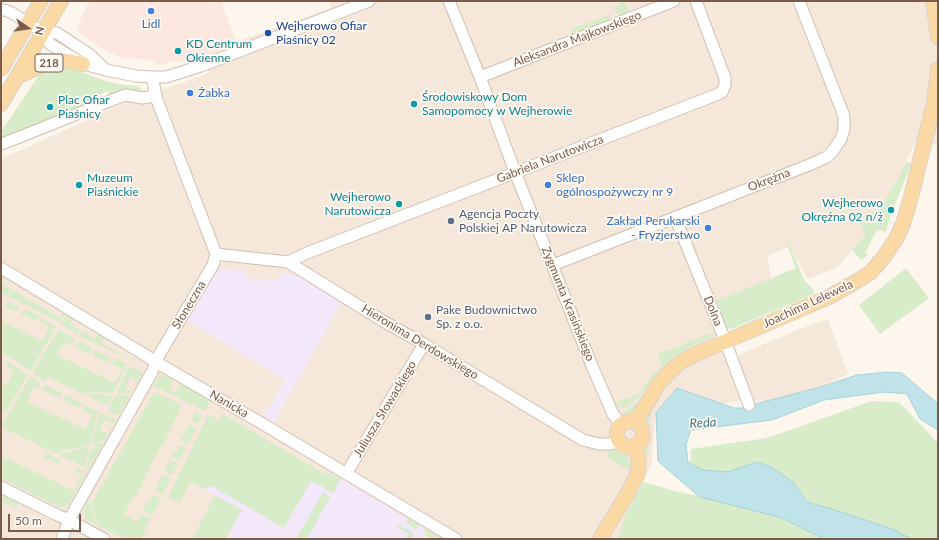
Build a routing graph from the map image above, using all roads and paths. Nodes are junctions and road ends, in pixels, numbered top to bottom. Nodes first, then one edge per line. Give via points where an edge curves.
1 (41, 1) edge
2 (61, 1) edge
3 (370, 1) edge
4 (449, 1) edge
5 (674, 1) edge
6 (696, 1) edge
7 (799, 1) edge
8 (933, 1) edge
9 (1, 10) edge
10 (28, 23) junction
11 (43, 32) junction
12 (938, 37) edge
13 (83, 64) junction
14 (1, 69) edge
15 (938, 69) edge
16 (106, 70) junction
17 (480, 76) junction
18 (16, 77) junction
19 (152, 77) junction
20 (155, 94) junction
21 (1, 104) edge
22 (2, 144) dead end
23 (515, 172) junction
24 (675, 217) junction
25 (216, 254) junction
26 (288, 262) junction
27 (552, 265) junction
28 (1, 268) edge
29 (725, 342) junction
30 (424, 344) junction
31 (156, 362) junction
32 (749, 405) dead end
33 (628, 424) junction
34 (620, 442) junction
35 (636, 446) junction
36 (348, 474) junction
37 (1, 487) edge
38 (70, 520) junction
39 (62, 539) edge
40 (104, 539) edge
41 (456, 539) edge
42 (600, 539) edge

1 - 10 main road
2 - 11 main road
3 - 19 street, 218 via 201,66 166,77
4 - 17 street, Zygmunta Krasińskiego
5 - 17 street, Aleksandra Majkowskiego
6 - 23 street, Gabriela Narutowicza via 725,78 722,92
7 - 24 street, Okrężna via 844,116 841,139 827,157
8 - 12 main road
9 - 10 street via 12,13
10 - 11 street
10 - 14 main road
11 - 13 street, 218 via 50,44
11 - 16 street, 218 via 57,33 89,54
11 - 18 main road
13 - 16 street, 218
13 - 18 main road, 218 via 61,60 46,63
15 - 29 main road, Joachima Lelewela via 934,103 911,197 903,224 883,258 870,273 829,297
16 - 19 street, 218
17 - 23 street, Zygmunta Krasińskiego
18 - 21 main road
19 - 20 street
20 - 22 street via 142,98 126,95
20 - 25 street
23 - 26 street, Gabriela Narutowicza
23 - 27 street, Zygmunta Krasińskiego
24 - 27 street, Okrężna
24 - 29 street, Dolna
25 - 26 street, Hieronima Derdowskiego
25 - 31 street, Słoneczna via 213,265
26 - 30 street, Hieronima Derdowskiego
27 - 33 street, Zygmunta Krasińskiego via 613,414
28 - 31 street, Nanicka
29 - 32 street, Dolna
29 - 33 main road, Joachima Lelewela via 681,362 658,385
30 - 34 street, Hieronima Derdowskiego via 583,440 600,444
30 - 36 street, Juliusza Słowackiego
31 - 36 street, Nanicka
31 - 38 street, Słoneczna
33 - 34 main road via 618,430
33 - 35 main road via 641,427 643,434
34 - 35 main road via 624,446
35 - 42 main road via 639,464 637,475
36 - 41 street, Nanicka
37 - 38 street
38 - 39 street, Słoneczna
38 - 40 street

